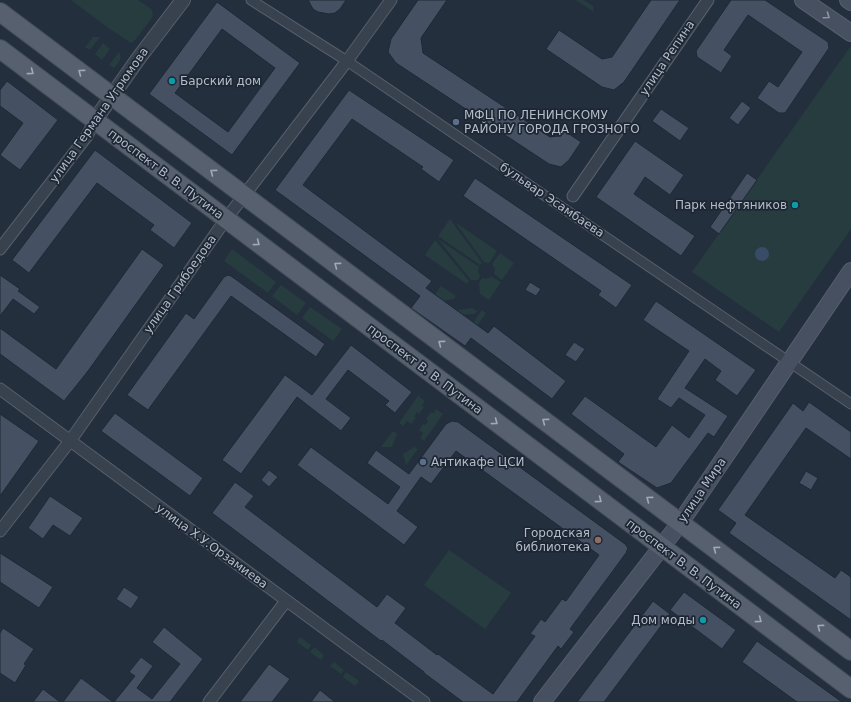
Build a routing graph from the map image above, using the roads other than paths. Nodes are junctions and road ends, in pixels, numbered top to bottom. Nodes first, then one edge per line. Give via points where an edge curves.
1 (183, 0) edge
2 (251, 0) edge
3 (390, 0) edge
4 (708, 0) edge
5 (803, 0) edge
6 (848, 0) edge
7 (851, 2) edge
8 (0, 12) edge
9 (851, 33) edge
10 (0, 49) edge
11 (347, 61) junction
12 (112, 96) junction
13 (95, 120) junction
14 (244, 196) junction
15 (573, 196) dead end
16 (226, 219) junction
17 (0, 249) edge
18 (850, 274) edge
19 (789, 362) junction
20 (0, 389) edge
21 (851, 404) edge
22 (70, 441) junction
23 (680, 523) junction
24 (0, 531) edge
25 (661, 547) junction
26 (286, 601) junction
27 (851, 651) edge
28 (851, 689) edge
29 (209, 702) edge
30 (424, 702) edge
31 (542, 702) edge

1 - 12 street, улица Германа Угрюмова
2 - 11 street, бульвар Эсамбаева
3 - 11 street, улица Грибоедова
4 - 15 street, улица Репина
5 -> 9 main road
6 - 7 main road
12 -> 8 main road
10 -> 13 main road, проспект В. В. Путина
11 - 14 street, улица Грибоедова
11 - 19 street, бульвар Эсамбаева
12 - 13 street, улица Германа Угрюмова
14 -> 12 main road
13 - 16 main road, проспект В. В. Путина
13 - 17 street, улица Германа Угрюмова via 87,136
14 - 16 street, улица Грибоедова
23 -> 14 main road
16 - 22 street, улица Грибоедова
16 -> 25 main road, проспект В. В. Путина
18 - 19 main road, улица Мира
19 - 21 street, бульвар Эсамбаева
19 - 23 main road, улица Мира
20 - 22 street, улица Х.У.Орзамиева
22 - 24 street, улица Грибоедова
22 - 26 street, улица Х.У.Орзамиева
23 - 25 main road, улица Мира
27 -> 23 main road
25 -> 28 main road, проспект В. В. Путина
25 - 31 main road, улица Мира
26 - 29 street
26 - 30 street, улица Х.У.Орзамиева

